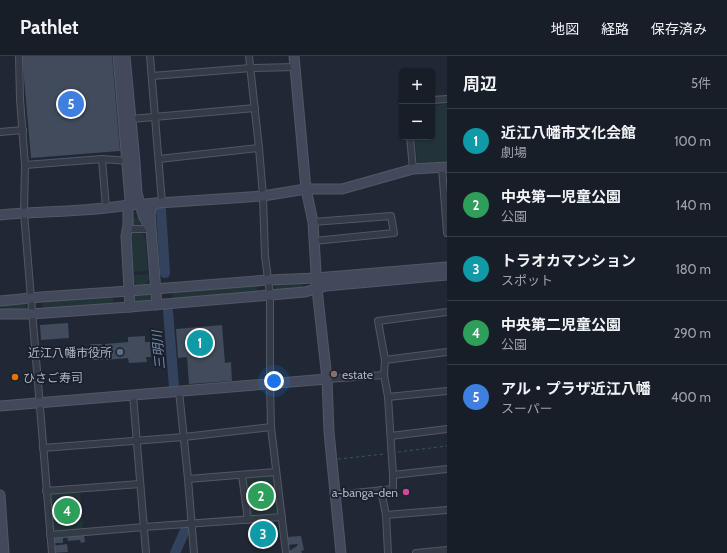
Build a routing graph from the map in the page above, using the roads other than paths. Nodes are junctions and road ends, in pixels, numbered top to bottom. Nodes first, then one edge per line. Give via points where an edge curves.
1 (19, 56) edge
2 (118, 56) edge
3 (125, 56) edge
4 (150, 56) edge
5 (249, 56) edge
6 (294, 56) edge
7 (295, 67) junction
8 (251, 68) junction
9 (152, 76) junction
10 (447, 98) edge
11 (435, 100) edge
12 (254, 108) junction
13 (155, 117) junction
14 (131, 119) junction
15 (22, 130) junction
16 (0, 132) edge
17 (410, 140) edge
18 (259, 148) junction
19 (102, 159) junction
20 (159, 159) junction
21 (131, 161) junction
22 (25, 165) junction
23 (444, 168) edge
24 (413, 169) junction
25 (306, 189) junction
26 (263, 196) junction
27 (159, 203) junction
28 (129, 205) junction
29 (140, 205) junction
30 (106, 208) junction
31 (24, 213) junction
32 (0, 215) edge
33 (446, 215) edge
34 (313, 222) junction
35 (127, 229) junction
36 (150, 229) junction
37 (447, 233) edge
38 (314, 241) junction
39 (447, 267) edge
40 (447, 275) edge
41 (316, 278) junction
42 (268, 280) junction
43 (155, 289) junction
44 (317, 289) junction
45 (129, 291) junction
46 (270, 295) junction
47 (30, 298) junction
48 (0, 301) edge
49 (156, 305) junction
50 (130, 307) junction
51 (447, 312) edge
52 (0, 314) edge
53 (31, 314) junction
54 (447, 352) edge
55 (385, 360) junction
56 (384, 375) junction
57 (327, 379) junction
58 (270, 384) junction
59 (179, 391) junction
60 (447, 391) edge
61 (133, 395) junction
62 (388, 398) junction
63 (40, 403) junction
64 (0, 406) edge
65 (271, 427) junction
66 (447, 428) edge
67 (391, 436) junction
68 (184, 437) junction
69 (137, 441) junction
70 (43, 448) junction
71 (447, 469) edge
72 (276, 472) junction
73 (394, 475) junction
74 (242, 476) junction
75 (188, 479) junction
76 (140, 484) junction
77 (381, 490) junction
78 (46, 491) junction
79 (0, 495) edge
80 (335, 495) junction
81 (447, 510) edge
82 (386, 515) junction
83 (282, 517) junction
84 (248, 520) junction
85 (192, 524) junction
86 (144, 527) junction
87 (50, 535) junction
88 (447, 550) edge
89 (4, 553) edge
90 (52, 553) edge
91 (146, 553) edge
92 (194, 553) edge
93 (286, 553) edge
94 (341, 553) edge
95 (388, 553) edge
96 (416, 553) edge

1 - 15 street
2 - 21 street
3 - 14 street
4 - 9 street
5 - 8 street
6 - 7 street
7 - 8 street
7 - 25 street
8 - 9 street
8 - 12 street
9 - 13 street
10 - 11 street
12 - 13 street
12 - 18 street
13 - 14 street
13 - 20 street
14 - 21 street
15 - 16 street
15 - 22 street
17 - 24 street
18 - 20 street
18 - 26 street
19 - 21 street
19 - 22 street
19 - 30 street
20 - 27 street
21 - 28 street
21 - 29 street
22 - 31 street
23 - 24 street
23 - 33 street
24 - 25 street via 342,189
25 - 26 street
25 - 34 street
26 - 27 street
26 - 42 street
27 - 29 street
27 - 36 street via 152,208
28 - 29 street
28 - 30 street
28 - 35 street
29 - 36 street
30 - 31 street
31 - 32 street
31 - 47 street
33 - 37 street
34 - 38 street
34 - 38 street via 391,216 394,233
35 - 36 street
35 - 45 street
36 - 43 street
38 - 41 street
39 - 41 street
40 - 44 street via 326,286
41 - 42 street
41 - 44 street
42 - 43 street
42 - 46 street
43 - 45 street
43 - 49 street
44 - 46 street
44 - 57 street
45 - 47 street
45 - 50 street
46 - 49 street
46 - 58 street
47 - 48 street
47 - 53 street
49 - 50 street
50 - 53 street
51 - 55 street via 378,321
52 - 53 street
53 - 63 street
54 - 55 street
55 - 56 street
56 - 57 street
56 - 62 street
57 - 58 street
57 - 80 street
58 - 59 street
58 - 65 street
59 - 61 street
59 - 68 street
60 - 62 street
61 - 63 street
61 - 69 street
62 - 67 street
63 - 64 street
63 - 70 street
65 - 68 street
65 - 72 street
66 - 67 street
67 - 73 street
68 - 69 street
68 - 75 street
69 - 70 street
69 - 76 street
70 - 78 street
71 - 73 street
72 - 74 street
72 - 83 street
73 - 77 street via 393,489
74 - 75 street
74 - 84 street
75 - 85 street
76 - 78 street
76 - 86 street
77 - 80 street
77 - 82 street
78 - 87 street
79 - 89 street
80 - 94 street
81 - 82 street
82 - 95 street
83 - 84 street
83 - 93 street
84 - 85 street
85 - 86 street
85 - 92 street
86 - 87 street
86 - 91 street
87 - 90 street
88 - 96 street

